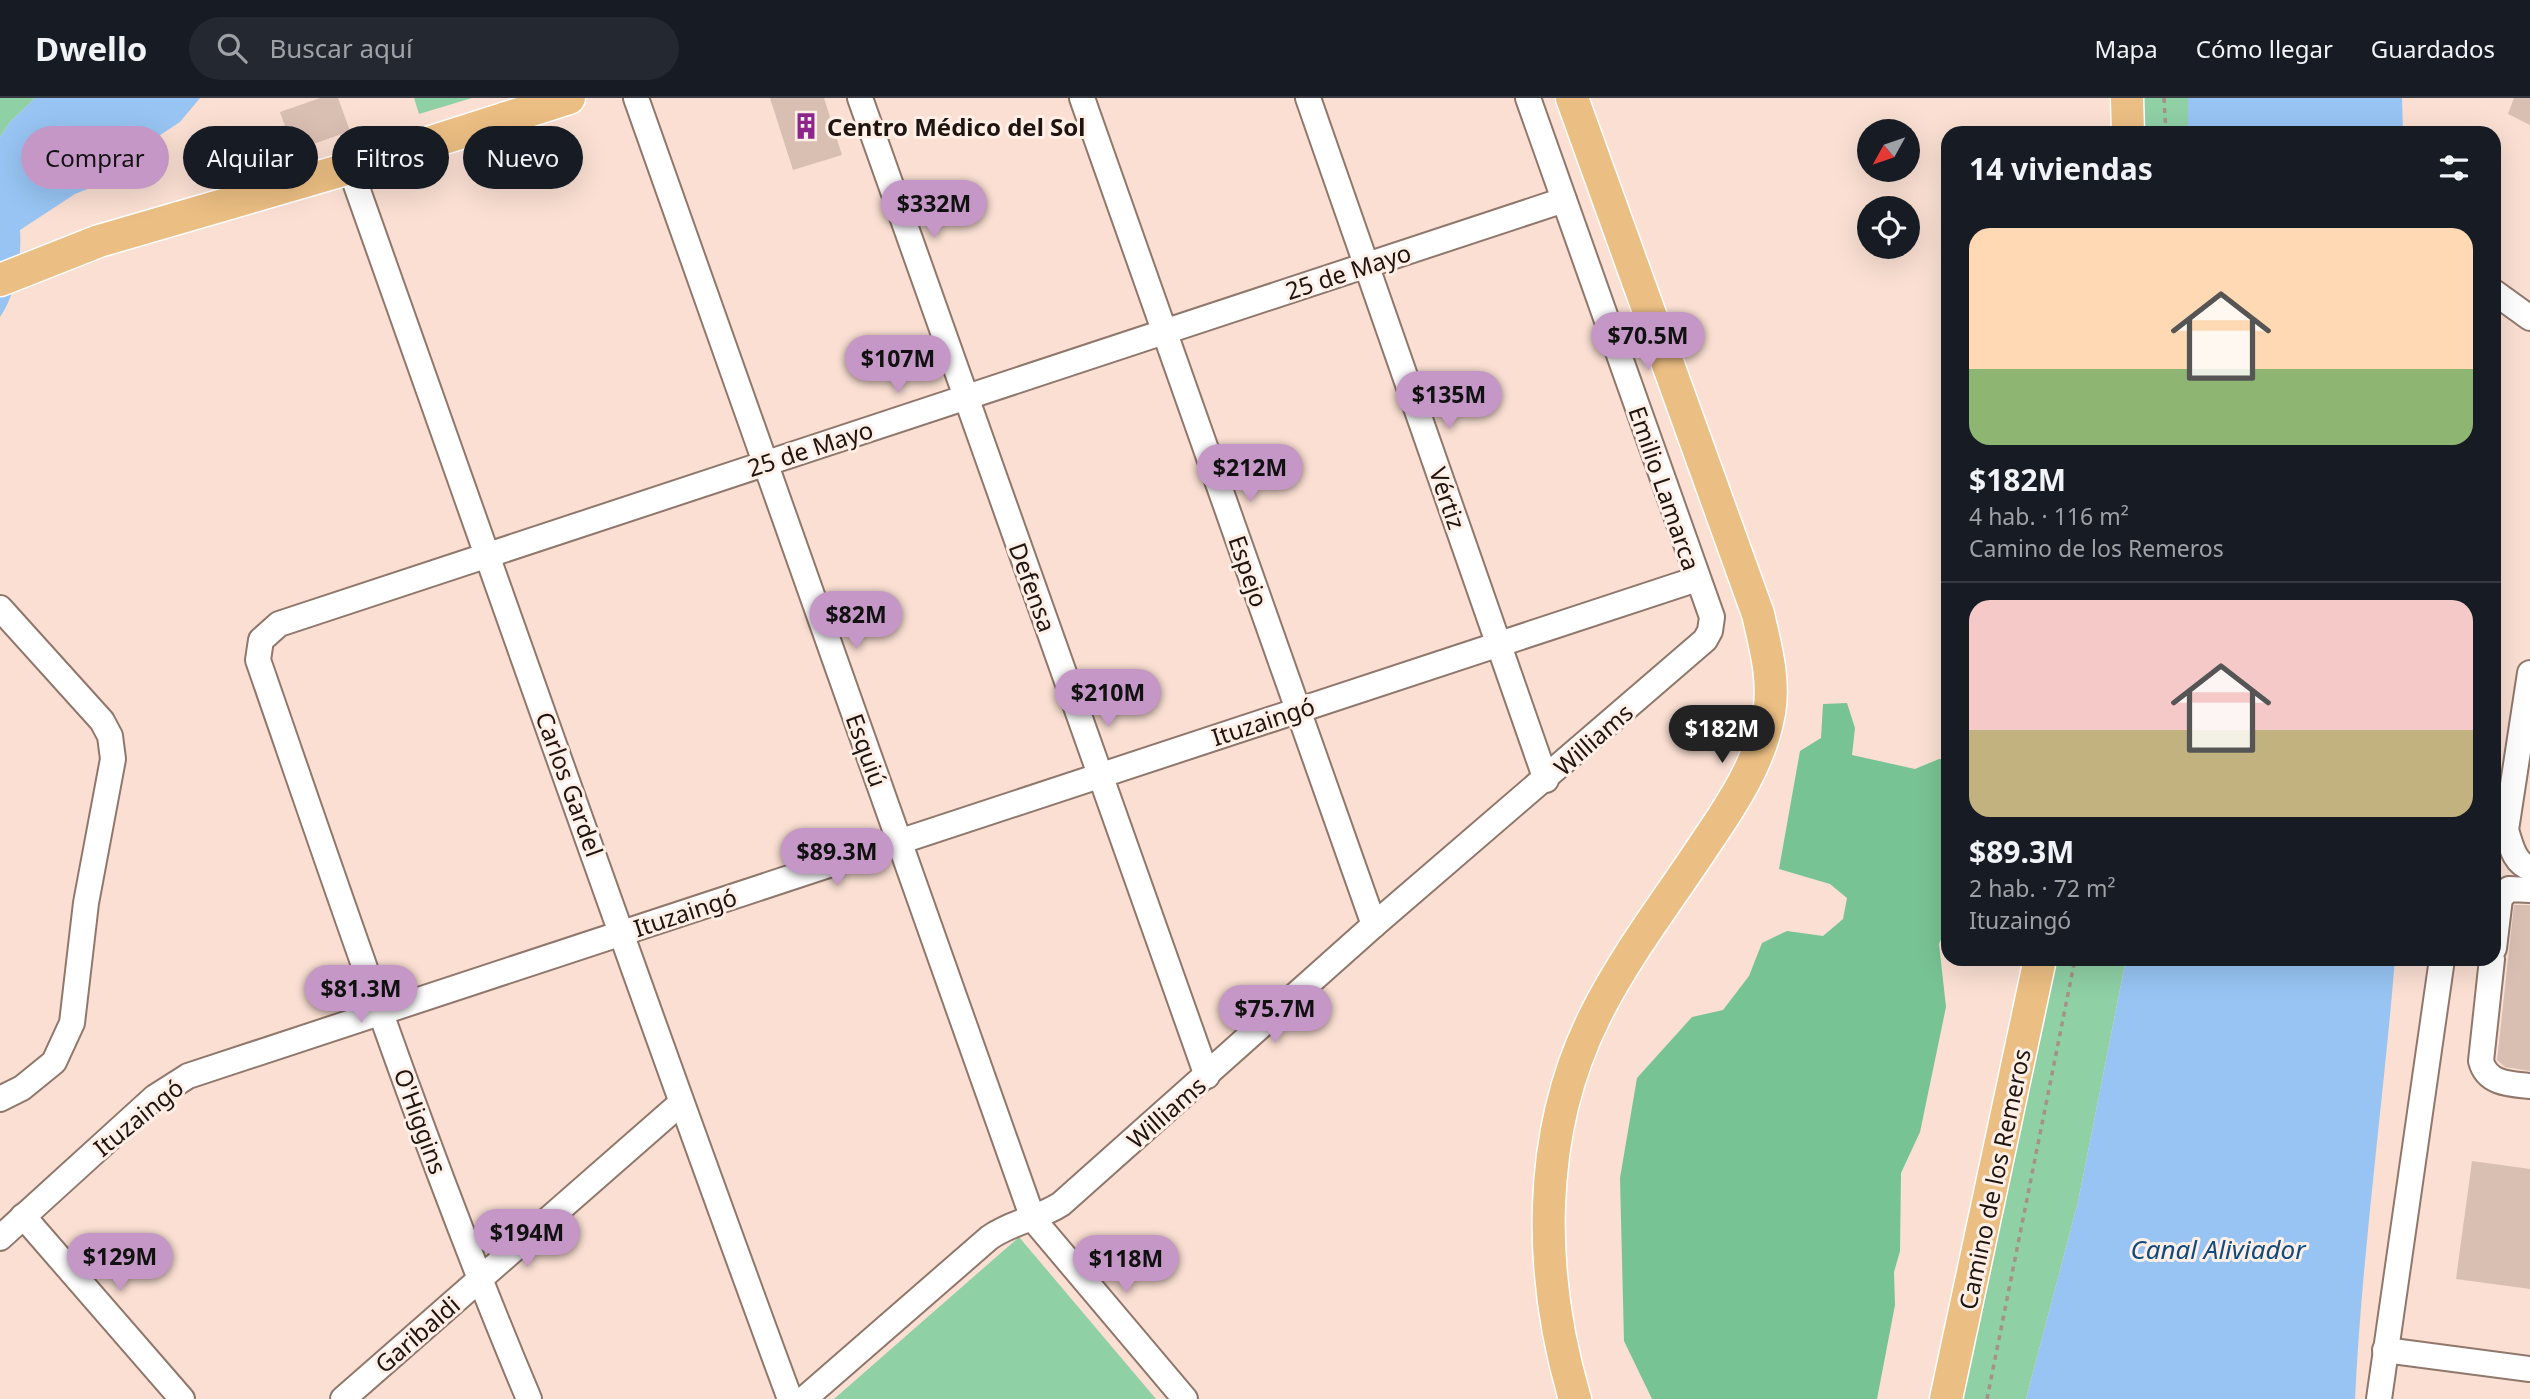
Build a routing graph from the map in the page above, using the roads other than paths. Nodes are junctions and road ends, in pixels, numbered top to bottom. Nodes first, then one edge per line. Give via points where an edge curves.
1 (569, 98) edge
2 (636, 98) edge
3 (860, 98) edge
4 (1082, 98) edge
5 (1308, 98) edge
6 (1528, 98) edge
7 (1572, 98) edge
8 (2127, 98) edge
9 (2128, 126) edge
10 (449, 137) edge
11 (332, 174) edge
12 (357, 189) edge
13 (1564, 200) junction
14 (1366, 265) junction
15 (0, 281) edge
16 (2501, 297) edge
17 (2530, 318) edge
18 (1164, 331) junction
19 (966, 397) junction
20 (765, 463) junction
21 (488, 554) junction
22 (1697, 579) junction
23 (0, 608) edge
24 (261, 640) joint
25 (1705, 640) joint
26 (1499, 643) junction
27 (2530, 673) edge
28 (1298, 709) junction
29 (1100, 775) junction
30 (1546, 780) junction
31 (900, 844) junction
32 (2530, 869) edge
33 (2530, 890) edge
34 (2501, 897) edge
35 (1374, 925) junction
36 (623, 932) junction
37 (2039, 966) edge
38 (2441, 966) edge
39 (2492, 966) edge
40 (381, 1013) junction
41 (1207, 1076) junction
42 (2530, 1086) edge
43 (0, 1099) edge
44 (681, 1103) junction
45 (23, 1216) junction
46 (1033, 1219) junction
47 (0, 1238) edge
48 (479, 1281) junction
49 (2385, 1350) junction
50 (2530, 1369) edge
51 (182, 1399) edge
52 (343, 1399) edge
53 (528, 1399) edge
54 (790, 1399) edge
55 (804, 1399) edge
56 (1185, 1399) edge
57 (1575, 1399) edge
58 (1946, 1399) edge
59 (2379, 1399) edge

1 - 10 main road
2 - 20 street, Esquiú
3 - 19 street, Defensa
4 - 18 street, Espejo
5 - 14 street, Vértiz
6 - 13 street, Emilio Lamarca
7 - 57 main road via 1758,614 1769,677 1769,712 1753,764 1595,1015 1563,1103 1555,1142 1548,1237 1551,1293
8 - 9 main road
11 - 15 main road via 99,241
12 - 21 street, Carlos Gardel
13 - 14 street, 25 de Mayo
13 - 22 street, Emilio Lamarca
14 - 18 street, 25 de Mayo
14 - 26 street, Vértiz
16 - 17 street
18 - 19 street, 25 de Mayo
18 - 28 street, Espejo
19 - 20 street, 25 de Mayo
19 - 29 street, Defensa
20 - 21 street, 25 de Mayo
20 - 31 street, Esquiú
21 - 24 street, 25 de Mayo via 279,624
21 - 36 street, Carlos Gardel
22 - 25 street, Emilio Lamarca via 1713,617
22 - 26 street, Ituzaingó
23 - 43 street via 102,722 110,736 113,759 86,903 72,1023 54,1062
24 - 40 street, O'Higgins via 258,660
25 - 30 street, Williams
26 - 28 street, Ituzaingó
26 - 30 street, Vértiz
27 - 32 street via 2506,830 2514,854
28 - 29 street, Ituzaingó
28 - 35 street, Espejo
29 - 31 street, Ituzaingó
29 - 41 street, Defensa
30 - 35 street, Williams
31 - 36 street, Ituzaingó
31 - 46 street, Esquiú
33 - 34 street via 2509,889
35 - 41 street, Williams
36 - 40 street, Ituzaingó
36 - 44 street, Carlos Gardel
37 - 58 main road, Camino de los Remeros
38 - 49 street
39 - 42 street via 2483,1068 2491,1078
40 - 45 street, Ituzaingó via 172,1084
40 - 48 street, O'Higgins
41 - 46 street, Williams via 1061,1204
44 - 48 street, Garibaldi
44 - 54 street, Carlos Gardel
45 - 47 street, Ituzaingó
45 - 51 street
46 - 55 street, Williams via 1004,1227 989,1238
46 - 56 street, Esquiú
48 - 52 street, Garibaldi
48 - 53 street, O'Higgins
49 - 50 street
49 - 59 street

